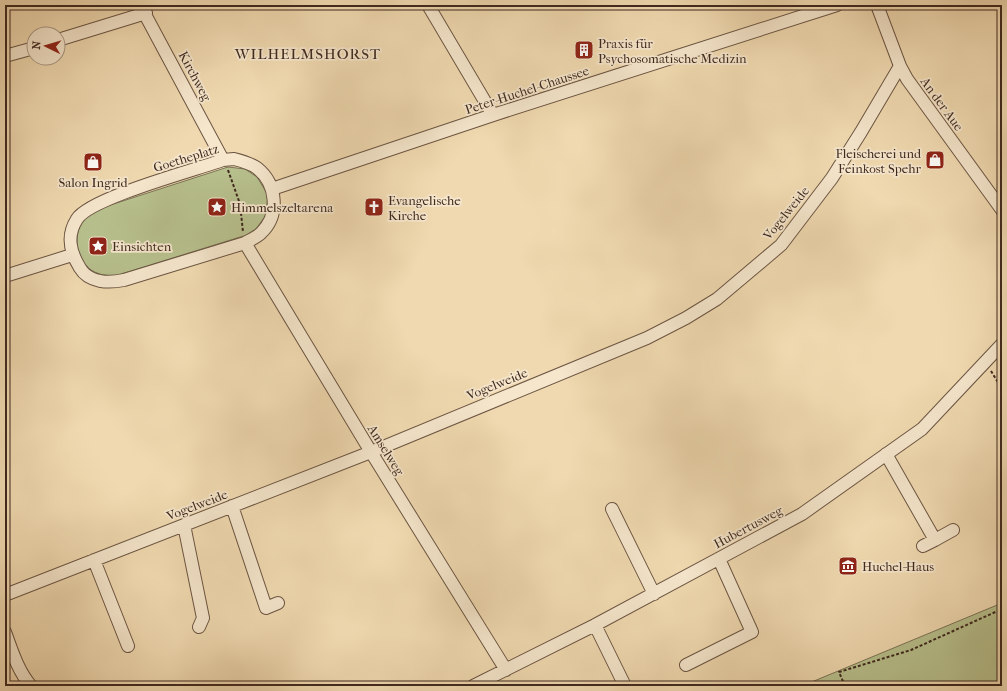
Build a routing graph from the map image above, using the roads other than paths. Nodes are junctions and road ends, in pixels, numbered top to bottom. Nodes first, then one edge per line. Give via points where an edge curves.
1 (428, 5) edge
2 (837, 5) edge
3 (876, 5) edge
4 (143, 9) edge
5 (66, 37) edge
6 (26, 50) edge
7 (5, 56) edge
8 (900, 66) junction
9 (493, 115) junction
10 (223, 160) junction
11 (272, 189) junction
12 (1002, 210) edge
13 (245, 243) junction
14 (72, 255) junction
15 (5, 276) edge
16 (1002, 344) edge
17 (370, 452) junction
18 (886, 454) junction
19 (232, 506) junction
20 (612, 509) dead end
21 (184, 525) junction
22 (953, 530) dead end
23 (935, 540) junction
24 (923, 546) dead end
25 (719, 559) junction
26 (94, 560) junction
27 (654, 594) junction
28 (5, 595) edge
29 (278, 603) dead end
30 (595, 625) junction
31 (200, 628) dead end
32 (5, 632) edge
33 (128, 646) dead end
34 (686, 665) dead end
35 (506, 670) junction
36 (478, 685) edge
37 (31, 686) edge
38 (625, 686) edge

1 - 9 street
2 - 9 street, Peter-Huchel-Chaussee
3 - 8 street, An der Aue
4 - 5 street
4 - 10 street, Kirchweg
6 - 7 street
8 - 12 street, An der Aue
8 - 17 street, Vogelweide via 832,178 781,245 717,299 647,338
9 - 11 street, Peter-Huchel-Chaussee
10 - 11 street, Goetheplatz via 234,159 256,167 266,177
10 - 14 street, Goetheplatz via 89,207 77,219 70,236
11 - 13 street, Goetheplatz via 273,207 268,225 260,234
13 - 14 street, Goetheplatz via 111,283 97,280 81,270
13 - 17 street, Amselweg
14 - 15 street
16 - 18 street, Hubertusweg via 922,429
17 - 19 street, Vogelweide
17 - 35 street, Amselweg
18 - 23 street
18 - 25 street, Hubertusweg via 802,514
19 - 21 street, Vogelweide
19 - 29 street via 266,608
20 - 27 street
21 - 26 street, Vogelweide
21 - 31 street via 203,618
22 - 23 street
23 - 24 street
25 - 27 street, Hubertusweg
25 - 34 street via 752,632
26 - 28 street, Vogelweide
26 - 33 street
27 - 30 street, Hubertusweg
30 - 35 street, Hubertusweg
30 - 38 street
32 - 37 street via 20,668
35 - 36 street, Hubertusweg

